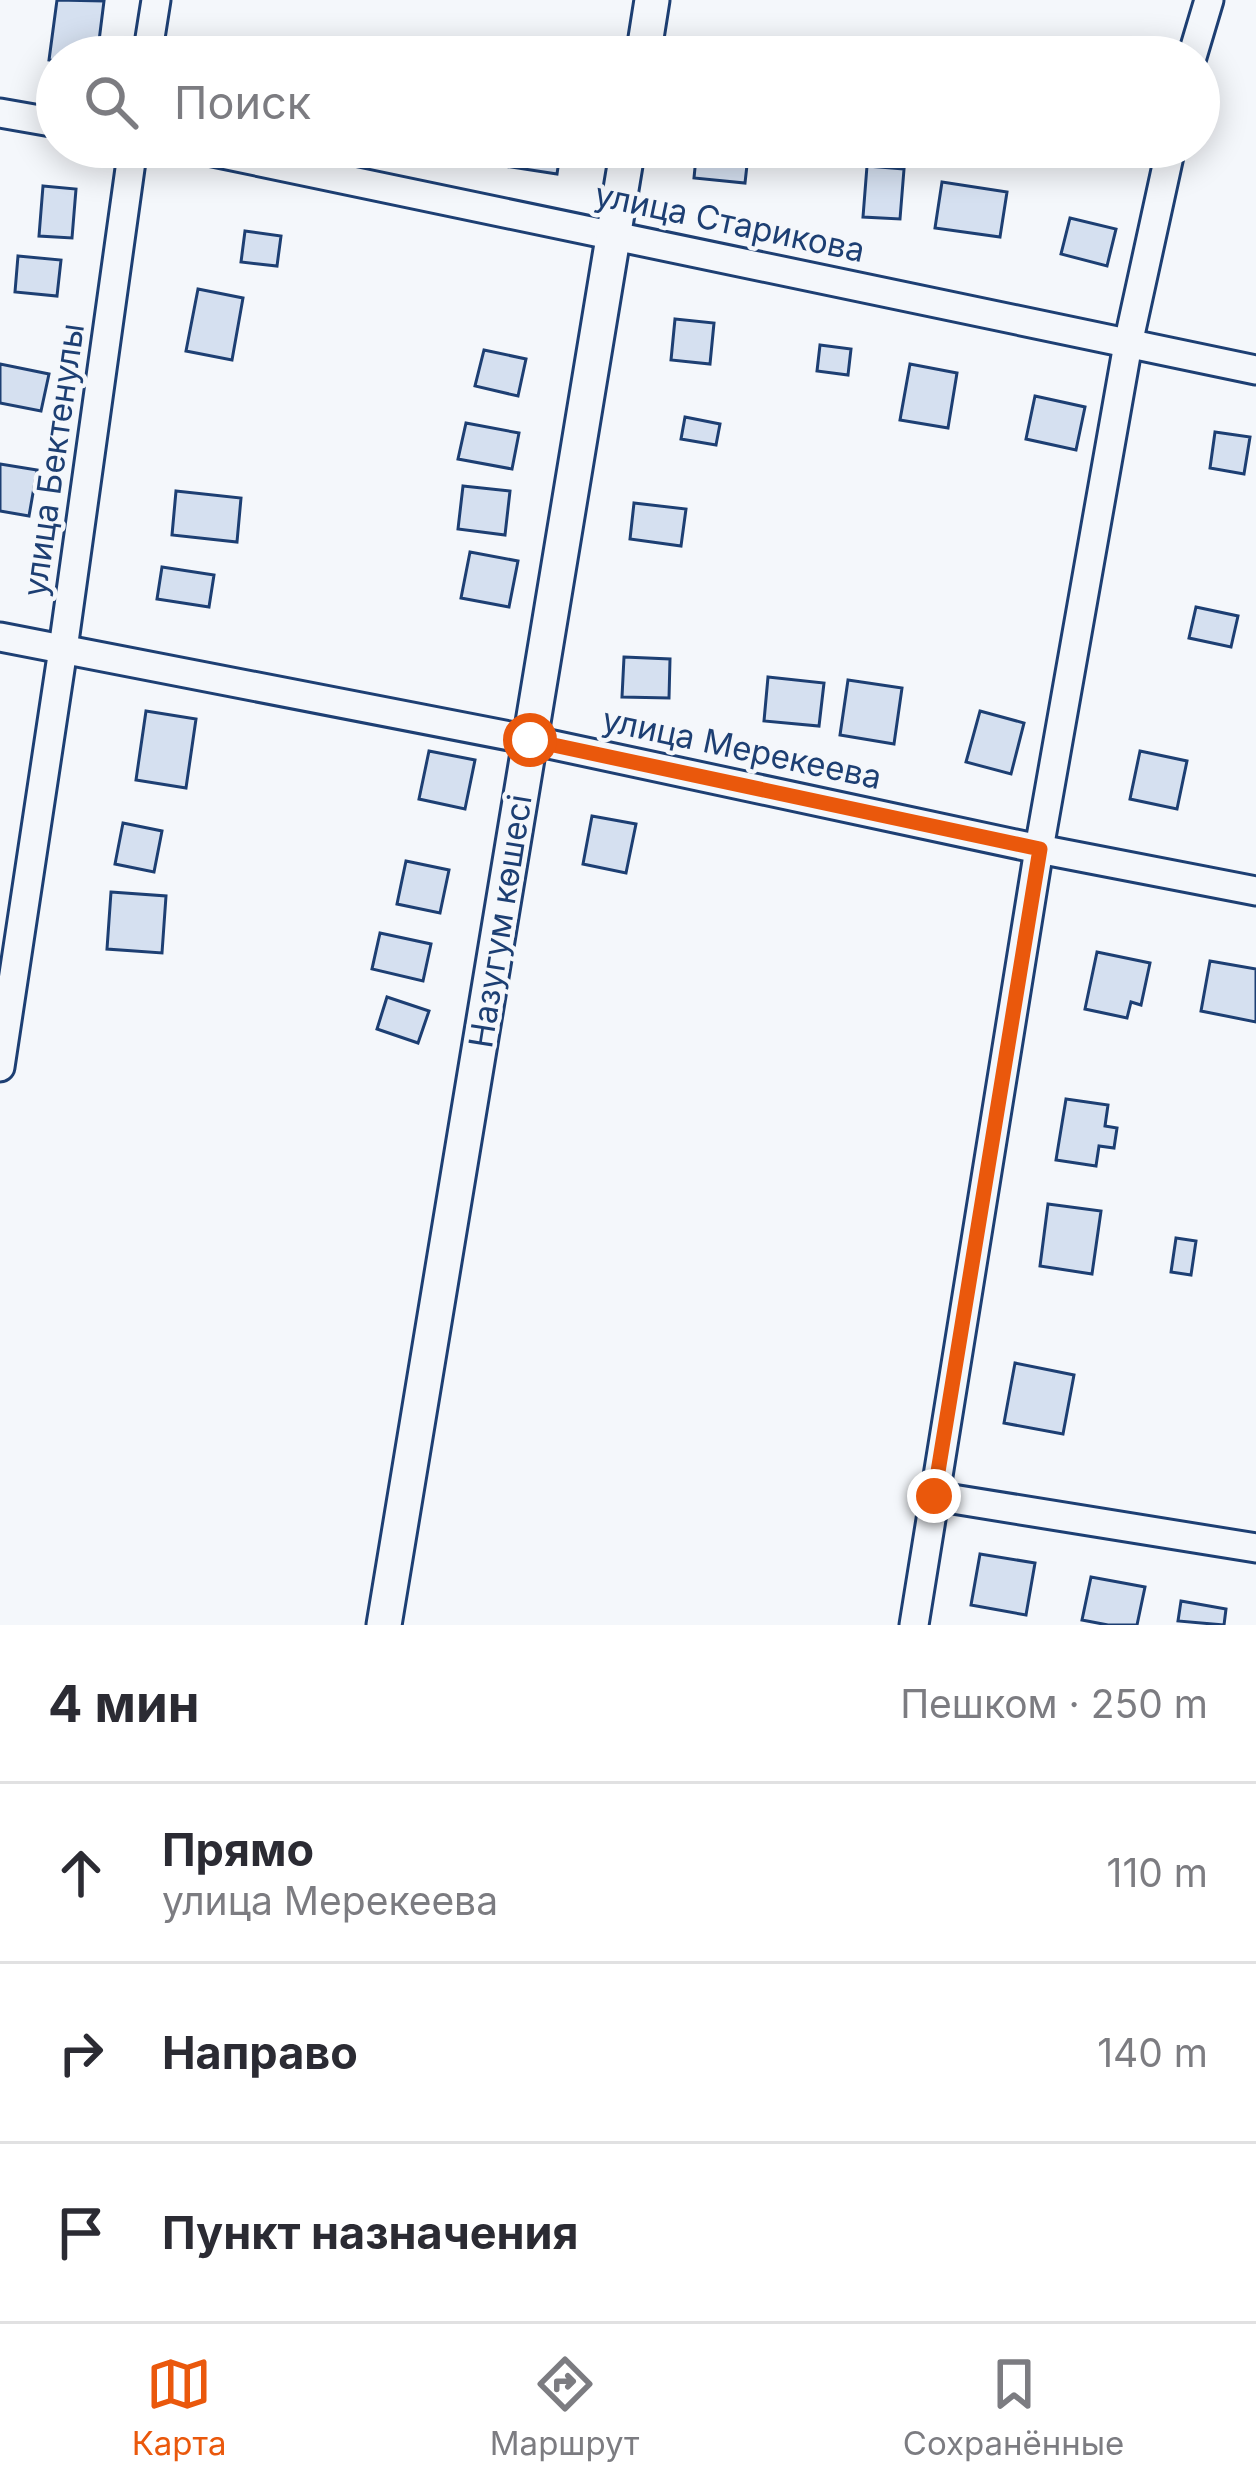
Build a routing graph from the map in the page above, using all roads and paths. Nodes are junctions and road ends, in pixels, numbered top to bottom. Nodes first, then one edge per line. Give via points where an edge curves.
1 (155, 0) edge
2 (652, 0) edge
3 (1209, 0) edge
4 (150, 36) edge
5 (646, 36) edge
6 (1198, 36) edge
7 (0, 113) edge
8 (36, 119) edge
9 (130, 168) edge
10 (292, 168) edge
11 (625, 168) edge
12 (1166, 168) edge
13 (614, 234) junction
14 (1128, 344) junction
15 (1256, 370) edge
16 (0, 637) edge
17 (63, 649) junction
18 (530, 740) junction
19 (1040, 849) junction
20 (1256, 891) edge
21 (0, 1066) edge
22 (934, 1496) junction
23 (1256, 1548) edge
24 (384, 1625) edge
25 (914, 1625) edge

1 - 4 street
2 - 5 street
3 - 6 street
7 - 8 street
9 - 17 street, улица Бектенулы
10 - 13 street, улица Старикова
11 - 13 street, Назугум көшесі
12 - 14 street
13 - 14 street, улица Старикова
13 - 18 street, Назугум көшесі
14 - 15 street, улица Старикова
14 - 19 street
16 - 17 street, улица Мерекеева
17 - 18 street, улица Мерекеева
17 - 21 street, улица Бектенулы
18 - 19 street, улица Мерекеева
18 - 24 street, Назугум көшесі
19 - 20 street, улица Мерекеева
19 - 22 street
22 - 23 street
22 - 25 street

